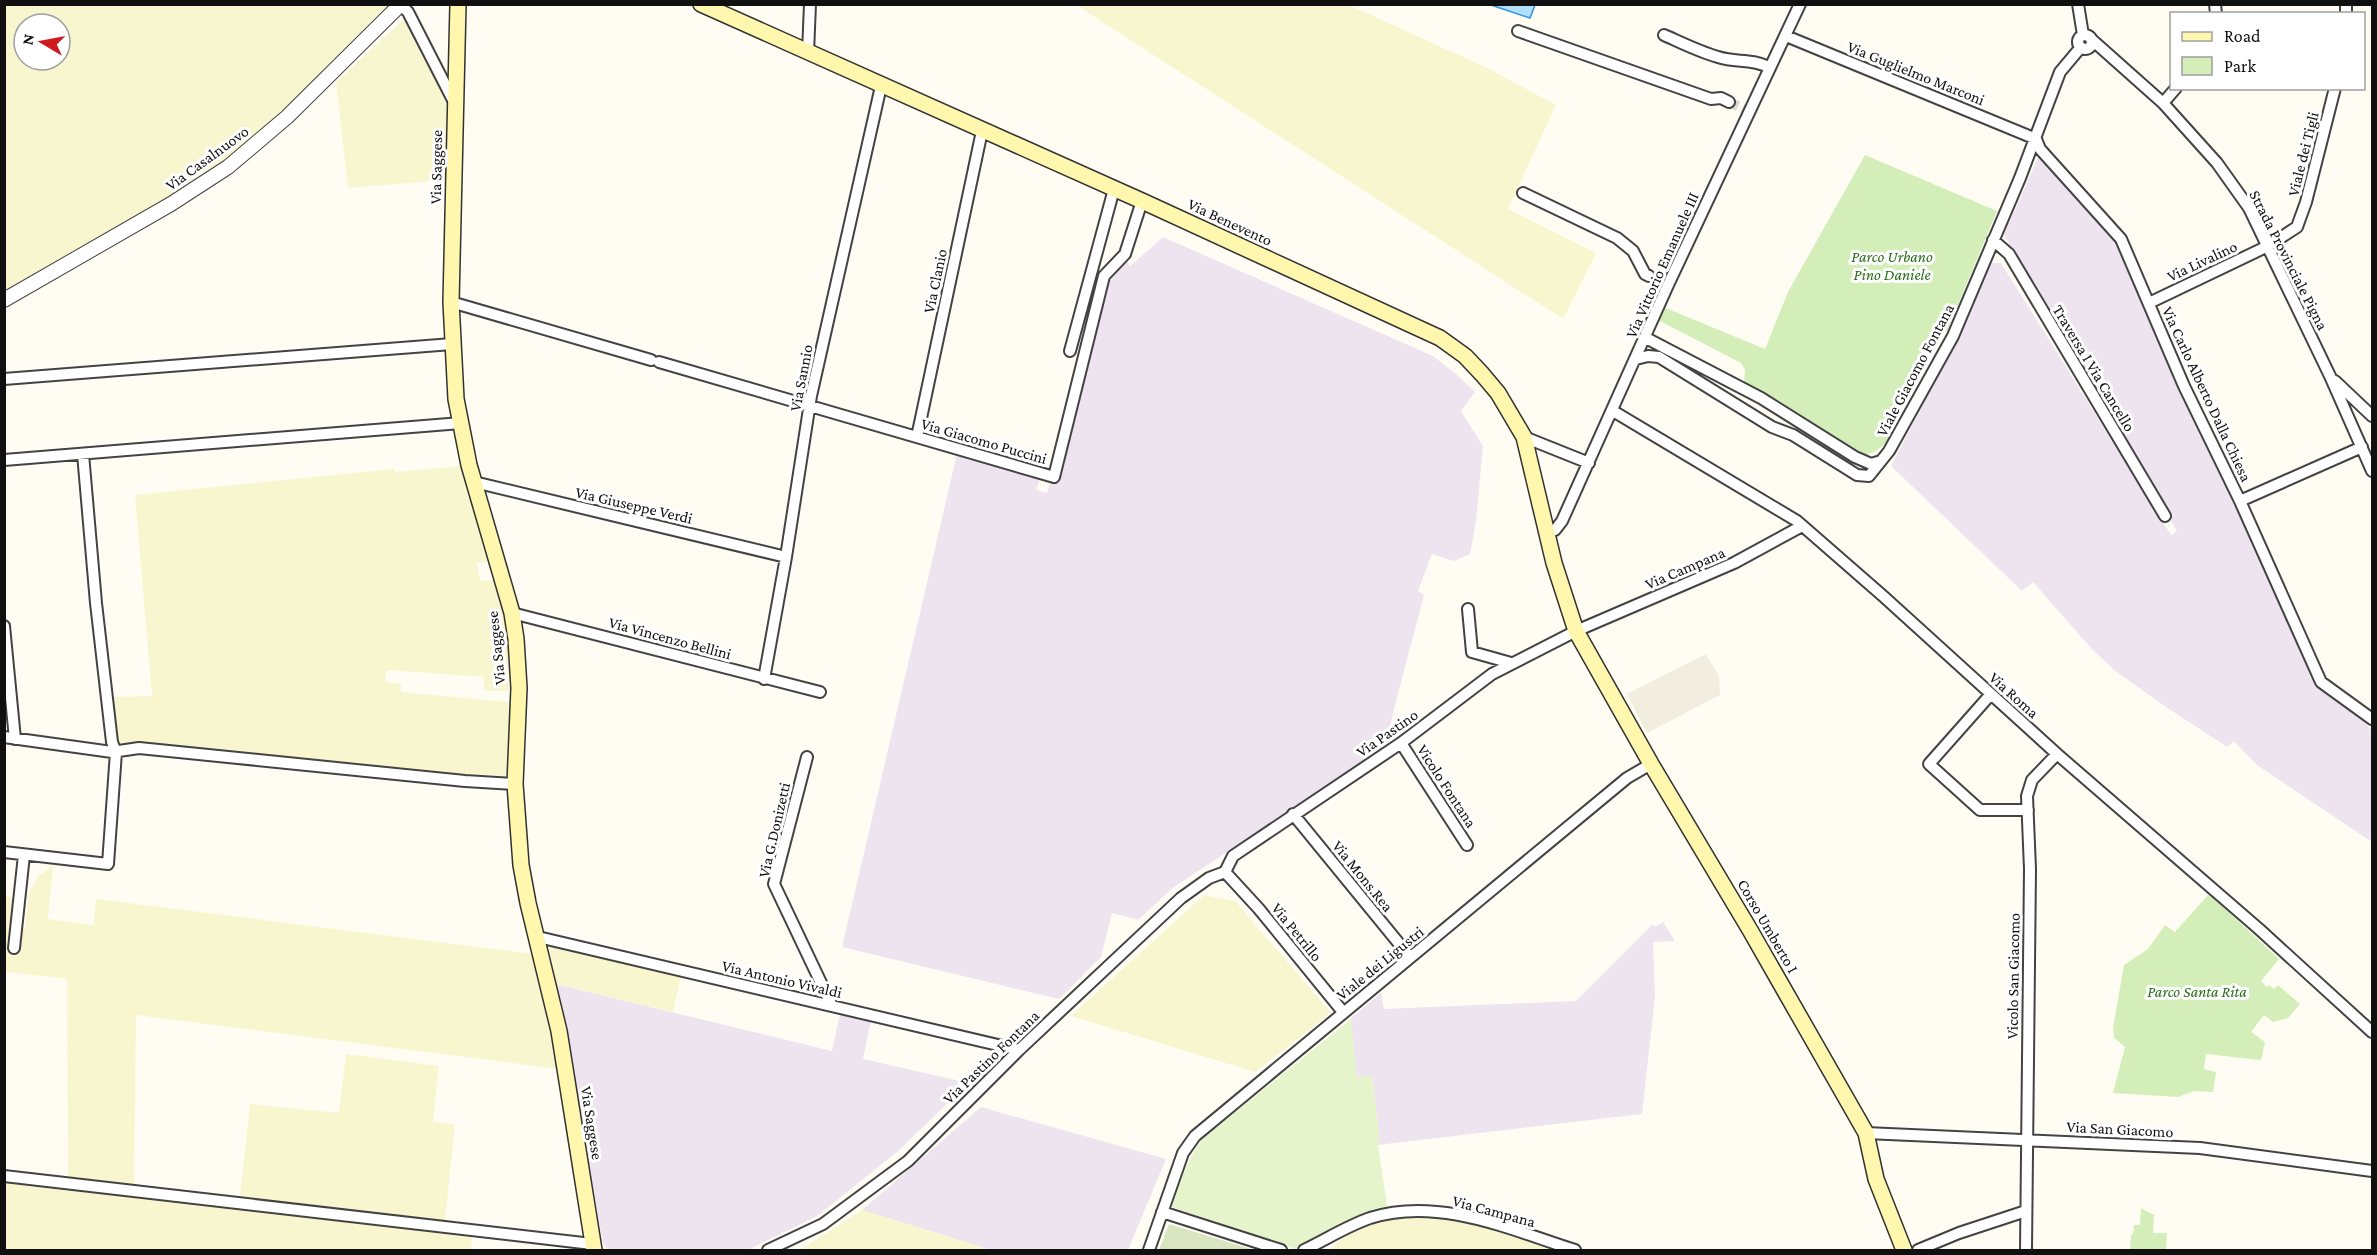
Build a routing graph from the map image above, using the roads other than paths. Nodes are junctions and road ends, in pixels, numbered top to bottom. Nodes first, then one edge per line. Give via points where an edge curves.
1 (401, 4) edge
2 (458, 4) edge
3 (700, 4) edge
4 (810, 4) edge
5 (1800, 4) edge
6 (2078, 4) edge
7 (1518, 31) dead end
8 (1664, 35) dead end
9 (1786, 36) junction
10 (2087, 37) junction
11 (808, 53) junction
12 (1769, 67) junction
13 (881, 86) junction
14 (2174, 90) edge
15 (2334, 90) edge
16 (1729, 102) tunnel mouth
17 (2163, 103) junction
18 (455, 104) junction
19 (982, 131) junction
20 (2036, 139) junction
21 (1114, 189) junction
22 (1523, 193) dead end
23 (1142, 201) junction
24 (1993, 240) junction
25 (2268, 246) junction
26 (1649, 276) tunnel mouth
27 (4, 300) edge
28 (451, 302) junction
29 (2149, 303) junction
30 (1646, 338) junction
31 (452, 344) junction
32 (1070, 351) dead end
33 (1636, 359) junction
34 (2331, 376) junction
35 (4, 379) edge
36 (810, 406) junction
37 (1613, 411) junction
38 (2371, 415) edge
39 (461, 423) junction
40 (2352, 424) junction
41 (916, 437) junction
42 (1524, 437) junction
43 (2367, 447) edge
44 (83, 454) junction
45 (4, 460) edge
46 (1881, 461) junction
47 (1589, 463) junction
48 (2373, 471) edge
49 (474, 482) junction
50 (2240, 501) junction
51 (2165, 516) dead end
52 (1802, 526) junction
53 (1548, 532) junction
54 (786, 557) junction
55 (1468, 609) dead end
56 (512, 613) junction
57 (4, 626) edge
58 (1576, 631) junction
59 (1511, 663) junction
60 (764, 679) junction
61 (820, 692) dead end
62 (1990, 694) junction
63 (2373, 719) edge
64 (10, 738) edge
65 (1401, 743) junction
66 (116, 752) junction
67 (2057, 754) junction
68 (807, 757) dead end
69 (1651, 764) junction
70 (515, 784) junction
71 (2028, 810) junction
72 (1293, 814) junction
73 (1467, 844) dead end
74 (4, 852) edge
75 (24, 855) junction
76 (1225, 872) junction
77 (538, 937) junction
78 (14, 948) dead end
79 (1410, 957) junction
80 (832, 1006) junction
81 (1342, 1012) junction
82 (2373, 1032) edge
83 (1019, 1050) junction
84 (1866, 1133) junction
85 (2026, 1140) junction
86 (2373, 1171) edge
87 (4, 1176) edge
88 (2026, 1211) junction
89 (1162, 1212) junction
90 (593, 1247) edge
91 (768, 1251) edge
92 (1149, 1251) edge
93 (1281, 1251) edge
94 (1304, 1251) edge
95 (1575, 1251) edge
96 (1904, 1251) edge
97 (1918, 1251) edge
98 (2026, 1251) edge

1 - 18 street
1 - 27 street, Via Casalnuovo via 287,117 228,167
2 - 18 main road, Via Saggese
3 - 11 main road, Via Benevento
4 - 11 street
5 - 9 street, Via Vittorio Emanuele III
6 - 10 street
7 - 16 street
8 - 12 street via 1716,57 1756,61
9 - 12 street, Via Vittorio Emanuele III
9 - 20 street, Via Guglielmo Marconi
10 - 17 street, Strada Provinciale Pigna
10 - 20 street, Viale Giacomo Fontana via 2078,42 2081,47 2060,72
11 - 13 main road, Via Benevento
12 - 30 street, Via Vittorio Emanuele III via 1667,284
13 - 19 main road, Via Benevento
13 - 36 street, Via Sannio
14 - 17 street
15 - 25 street, Viale dei Tigli via 2297,227
17 - 25 street, Strada Provinciale Pigna via 2217,163 2249,208
18 - 28 main road, Via Saggese
19 - 21 main road, Via Benevento
19 - 41 street, Via Clanio
20 - 24 street, Viale Giacomo Fontana
20 - 29 street, Via Carlo Alberto Dalla Chiesa via 2121,239
21 - 23 main road, Via Benevento
21 - 32 street
22 - 26 street via 1617,238 1633,251
23 - 41 street, Via Giacomo Puccini via 1125,254 1104,276 1054,477
23 - 42 main road, Via Benevento via 1440,338 1482,374
24 - 46 street, Viale Giacomo Fontana via 1953,336
24 - 51 street, Traversa I Via Cancello via 2009,254
25 - 29 street, Via Livalino
25 - 34 street, Strada Provinciale Pigna
28 - 31 main road, Via Saggese
28 - 36 street, Via Giacomo Puccini
29 - 50 street, Via Carlo Alberto Dalla Chiesa
30 - 33 street, Via Vittorio Emanuele III
30 - 46 street, Viale Giacomo Fontana via 1761,398 1855,458 1871,464
31 - 35 street
31 - 39 main road, Via Saggese
33 - 37 street, Via Vittorio Emanuele III
33 - 46 street via 1659,357 1857,475 1869,476
34 - 38 street
34 - 40 street, Strada Provinciale Pigna
36 - 41 street, Via Giacomo Puccini
36 - 54 street, Via Sannio
37 - 47 street, Via Vittorio Emanuele III
37 - 52 street, Via Roma
38 - 40 street via 2360,413
39 - 44 street
39 - 49 main road, Via Saggese
40 - 43 street, Strada Provinciale Pigna
42 - 47 street
42 - 53 main road, Via Benevento
43 - 48 street, Strada Provinciale Pigna
43 - 50 street
44 - 45 street
44 - 66 street via 96,603
47 - 53 street, Via Vittorio Emanuele III via 1562,521
49 - 54 street, Via Giuseppe Verdi
49 - 56 main road, Via Saggese
50 - 63 street, Via Carlo Alberto Dalla Chiesa via 2321,682
52 - 58 street, Via Campana via 1734,563
52 - 62 street, Via Roma
53 - 58 main road, Via Benevento
54 - 60 street, Via Sannio
55 - 59 street via 1472,652
56 - 60 street, Via Vincenzo Bellini
56 - 70 main road, Via Saggese via 519,688
57 - 64 street
58 - 59 street, Via Pastino
58 - 69 main road, Corso Umberto I
59 - 65 street, Via Pastino
60 - 61 street, Via Vincenzo Bellini
62 - 67 street, Via Roma
62 - 71 street via 1929,764 1980,810
64 - 66 street
65 - 72 street, Via Pastino
65 - 73 street, Vicolo Fontana
66 - 70 street via 139,748
66 - 75 street via 108,864
67 - 71 street, Vicolo San Giacomo via 2029,787
67 - 82 street, Via Roma
68 - 80 street, Via G.Donizetti via 774,884
69 - 79 street, Viale dei Ligustri via 1627,778
69 - 84 main road, Corso Umberto I
70 - 77 main road, Via Saggese via 521,865
71 - 85 street, Vicolo San Giacomo
72 - 76 street, Via Pastino via 1233,856
72 - 79 street, Via Mons.Rea
74 - 75 street
75 - 78 street
76 - 81 street, Via Petrillo
76 - 83 street, Via Pastino Fontana via 1181,898
77 - 80 street, Via Antonio Vivaldi
77 - 90 main road, Via Saggese via 559,1031
79 - 81 street, Viale dei Ligustri
80 - 83 street, Via Antonio Vivaldi
81 - 89 street, Viale dei Ligustri via 1195,1136 1183,1153
83 - 91 street, Via Pastino Fontana via 908,1161 823,1224
84 - 85 street, Via San Giacomo
84 - 96 main road, Corso Umberto I via 1876,1179
85 - 86 street, Via San Giacomo via 2200,1148
85 - 88 street, Vicolo San Giacomo
87 - 90 street
88 - 97 street
88 - 98 street, Vicolo San Giacomo
89 - 92 street, Viale dei Ligustri
89 - 93 street
94 - 95 street, Via Campana via 1369,1218 1434,1211 1473,1218

